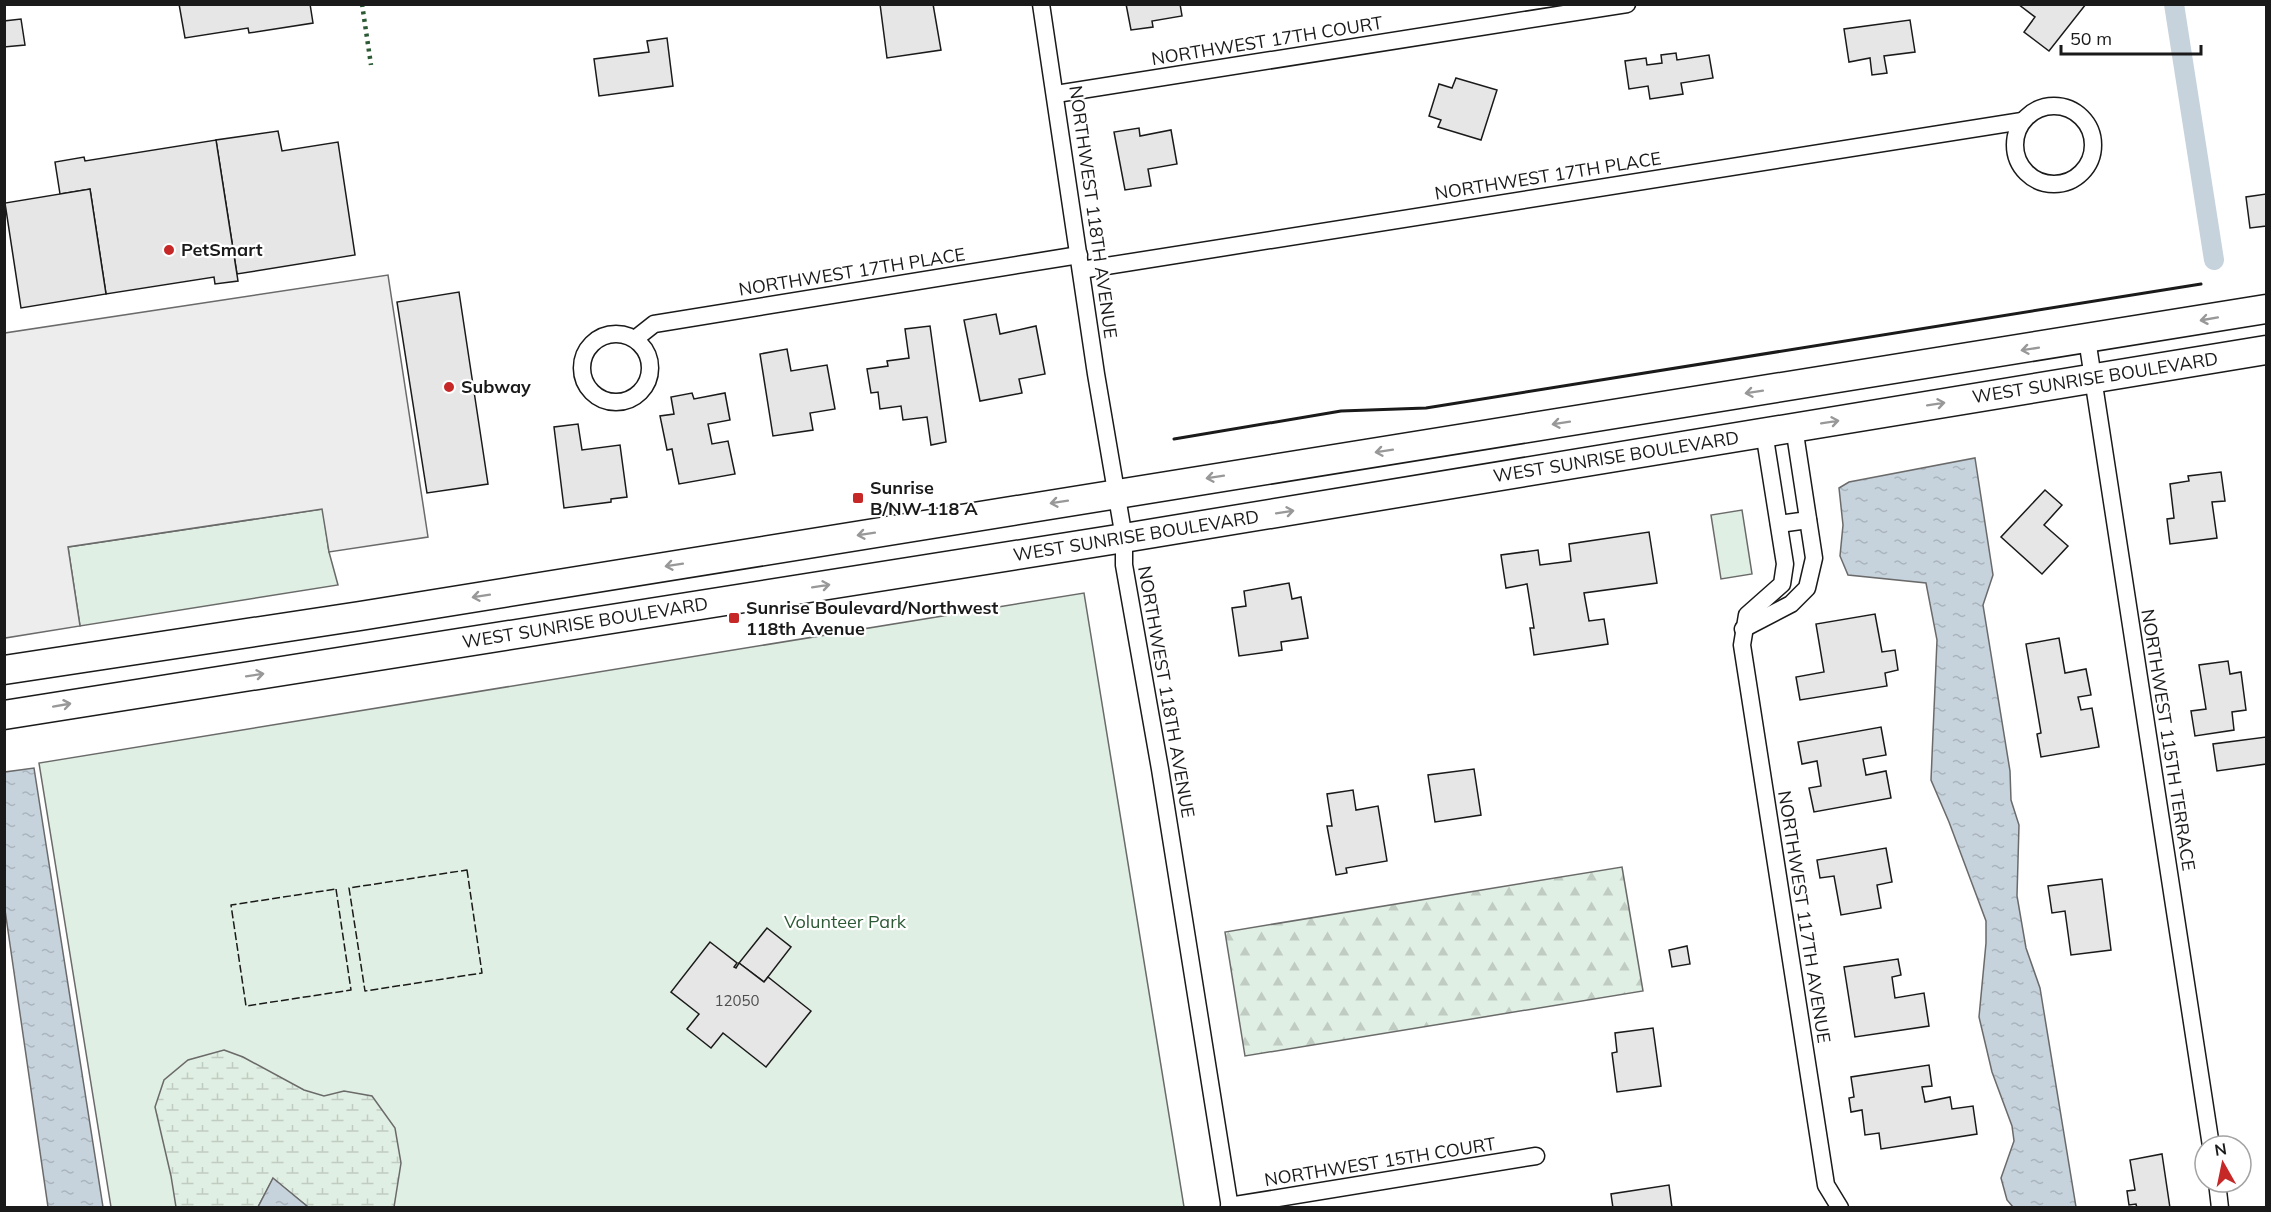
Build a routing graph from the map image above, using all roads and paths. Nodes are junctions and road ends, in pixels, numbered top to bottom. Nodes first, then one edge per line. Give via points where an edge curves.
1 (1041, 4) edge
2 (1627, 4) edge
3 (1056, 94) junction
4 (2022, 121) junction
5 (1080, 263) junction
6 (2266, 309) edge
7 (635, 339) junction
8 (2087, 339) junction
9 (2266, 350) edge
10 (2094, 378) junction
11 (1794, 427) junction
12 (1764, 432) junction
13 (1117, 493) junction
14 (1808, 520) junction
15 (1779, 524) junction
16 (1124, 538) junction
17 (1743, 629) junction
18 (4, 670) edge
19 (4, 715) edge
20 (2209, 1134) edge
21 (1536, 1156) dead end
22 (1230, 1207) edge
23 (1840, 1208) edge

1 - 3 street, NORTHWEST 118TH AVENUE
2 - 3 street, NORTHWEST 17TH COURT
3 - 5 street, NORTHWEST 118TH AVENUE
4 - 4 street via 2016,132 2016,158 2032,179 2045,184 2071,181 2090,162 2093,149 2088,124 2069,108 2056,105 2038,109
4 - 5 street, NORTHWEST 17TH PLACE
5 - 7 street, NORTHWEST 17TH PLACE via 654,324
5 - 13 street, NORTHWEST 118TH AVENUE
6 -> 8 highway
7 - 7 street via 624,334 606,335 584,354 583,378 597,397 607,401 629,400 645,387 650,377 649,356
8 - 10 street, NORTHWEST 115TH TERRACE
8 -> 13 highway
9 - 10 highway, WEST SUNRISE BOULEVARD
11 -> 10 highway, WEST SUNRISE BOULEVARD
10 - 20 street, NORTHWEST 115TH TERRACE
11 - 12 highway, WEST SUNRISE BOULEVARD
11 - 14 street
12 - 15 street
16 -> 12 highway, WEST SUNRISE BOULEVARD
13 - 16 street, NORTHWEST 118TH AVENUE
13 -> 18 highway
14 - 15 street
14 - 17 street via 1814,558 1807,588 1791,604
15 - 17 street via 1785,564 1782,584 1747,615
19 -> 16 highway, WEST SUNRISE BOULEVARD
16 - 22 street, NORTHWEST 118TH AVENUE via 1124,565
17 - 23 street, NORTHWEST 117TH AVENUE via 1742,645 1826,1185
21 - 22 street, NORTHWEST 15TH COURT

